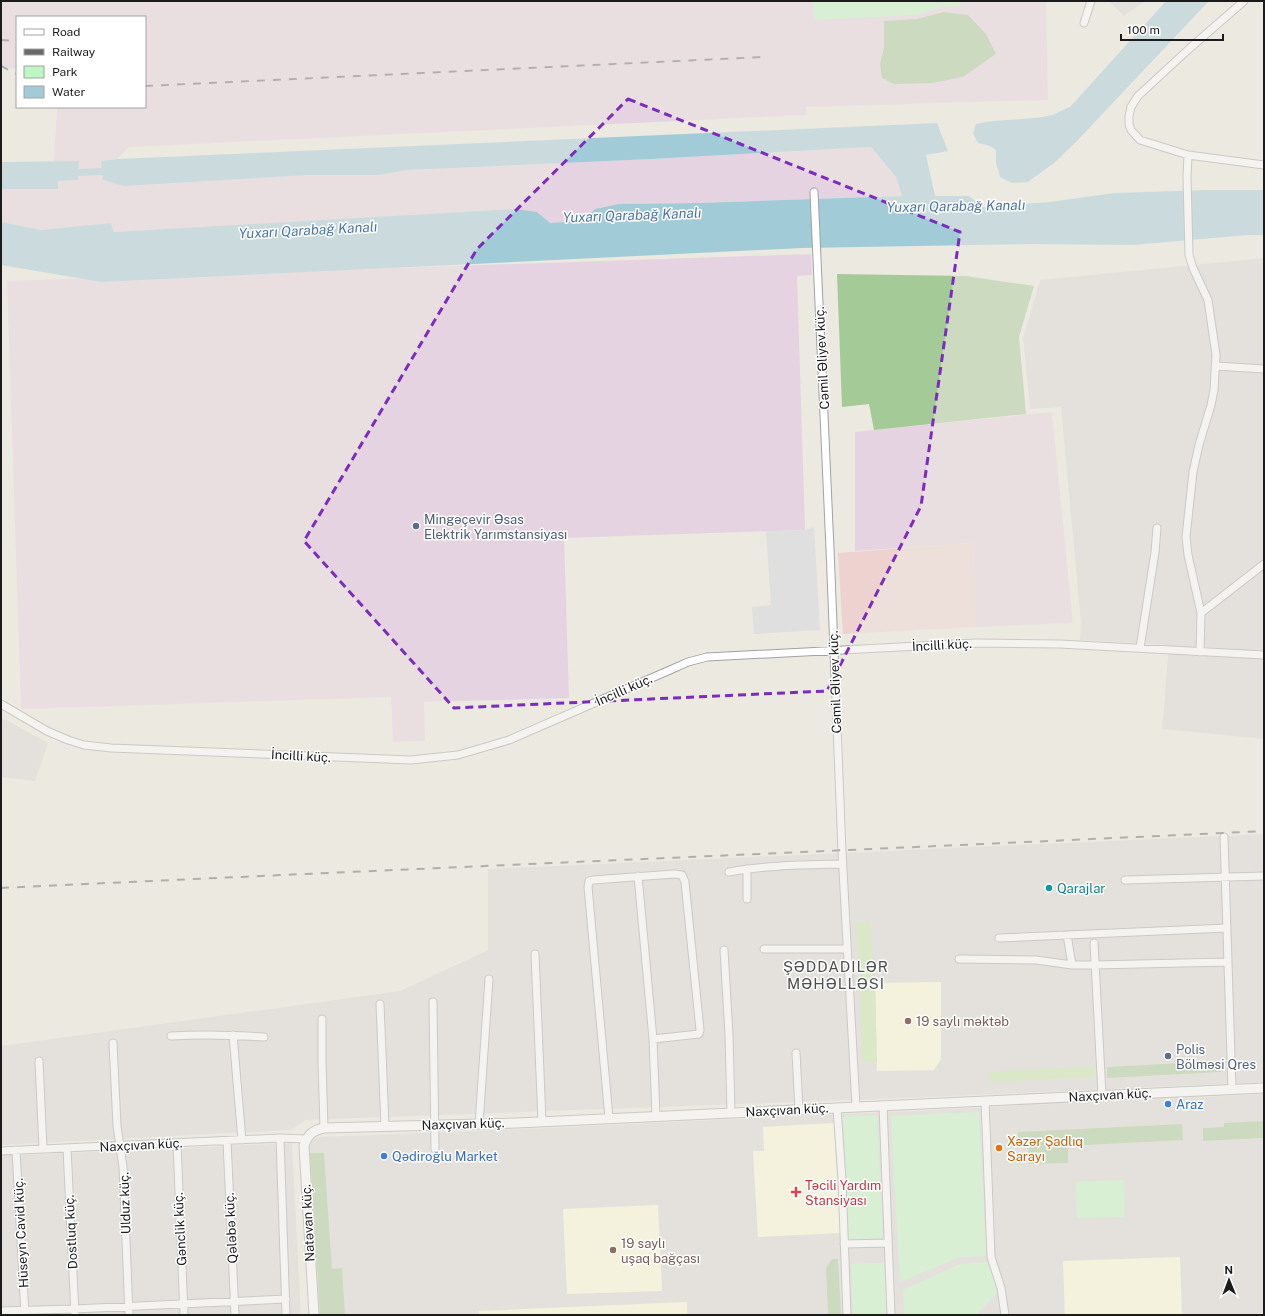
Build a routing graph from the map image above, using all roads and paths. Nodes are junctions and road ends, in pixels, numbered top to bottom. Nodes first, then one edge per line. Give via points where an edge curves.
1 (1092, 1) edge
2 (1244, 1) edge
3 (1084, 23) dead end
4 (1188, 155) junction
5 (1264, 165) edge
6 (814, 192) dead end
7 (1216, 366) junction
8 (1264, 369) edge
9 (1157, 528) dead end
10 (1264, 564) edge
11 (1201, 613) junction
12 (1140, 648) junction
13 (834, 651) junction
14 (1200, 652) junction
15 (1264, 655) edge
16 (1, 704) edge
17 (1224, 837) dead end
18 (842, 864) junction
19 (747, 869) junction
20 (729, 872) dead end
21 (638, 876) junction
22 (1264, 876) edge
23 (1225, 877) junction
24 (1125, 880) dead end
25 (747, 899) dead end
26 (1227, 928) junction
27 (1067, 935) junction
28 (999, 938) dead end
29 (1094, 943) dead end
30 (764, 949) dead end
31 (847, 949) junction
32 (724, 950) dead end
33 (536, 954) dead end
34 (959, 959) dead end
35 (1227, 962) junction
36 (1072, 965) junction
37 (1095, 965) junction
38 (489, 978) dead end
39 (433, 1002) dead end
40 (380, 1004) dead end
41 (322, 1020) dead end
42 (233, 1034) junction
43 (171, 1036) dead end
44 (264, 1037) dead end
45 (653, 1039) junction
46 (114, 1043) dead end
47 (796, 1053) dead end
48 (39, 1061) dead end
49 (1264, 1088) edge
50 (1232, 1089) junction
51 (1102, 1095) junction
52 (985, 1100) junction
53 (883, 1106) junction
54 (856, 1107) junction
55 (837, 1108) junction
56 (799, 1110) junction
57 (731, 1113) junction
58 (656, 1116) junction
59 (609, 1118) junction
60 (542, 1122) junction
61 (479, 1124) junction
62 (434, 1125) junction
63 (384, 1126) junction
64 (324, 1128) junction
65 (308, 1136) junction
66 (280, 1138) junction
67 (242, 1140) junction
68 (226, 1141) junction
69 (177, 1143) junction
70 (120, 1146) junction
71 (67, 1148) junction
72 (43, 1149) junction
73 (16, 1150) junction
74 (435, 1150) dead end
75 (1, 1151) edge
76 (888, 1243) junction
77 (844, 1244) junction
78 (286, 1299) junction
79 (234, 1302) junction
80 (184, 1304) junction
81 (129, 1307) junction
82 (1, 1311) edge
83 (74, 1312) edge
84 (25, 1313) edge
85 (129, 1315) edge
86 (184, 1315) edge
87 (235, 1315) edge
88 (286, 1315) edge
89 (314, 1315) edge
90 (847, 1315) edge
91 (891, 1315) edge
92 (1005, 1315) edge

1 - 3 street
2 - 4 street via 1138,96 1131,107 1131,130 1140,140
4 - 5 street
4 - 7 street via 1188,240 1191,264 1208,300
6 - 13 street, Cəmil Əliyev küç.
7 - 8 street
7 - 11 street via 1211,405 1193,472 1186,537
9 - 12 street
10 - 11 street
11 - 14 street
12 - 13 street, İncilli küç. via 976,643
12 - 14 street, İncilli küç.
13 - 16 street, İncilli küç. via 707,657 688,662 509,740 458,755 417,759 366,759 84,745 47,732
13 - 18 street, Cəmil Əliyev küç.
14 - 15 street, İncilli küç.
17 - 23 street
18 - 19 street
18 - 31 street, Cəmil Əliyev küç.
19 - 20 street
19 - 25 street
21 - 45 street
21 - 45 street via 682,875 685,882 700,1030 692,1036
21 - 59 street via 593,880 589,881 588,887
22 - 23 street
23 - 24 street
23 - 26 street
26 - 27 street
26 - 35 street
27 - 28 street
27 - 36 street
29 - 37 street
30 - 31 street
31 - 54 street, Cəmil Əliyev küç.
32 - 57 street
33 - 60 street
34 - 36 street via 1036,960
35 - 37 street
35 - 50 street
36 - 37 street
37 - 51 street
38 - 61 street
39 - 62 street
40 - 63 street
41 - 64 street
42 - 43 street
42 - 44 street
42 - 67 street
45 - 58 street
46 - 70 street, Ulduz küç.
47 - 56 street
48 - 72 street
49 - 50 street, Naxçıvan küç.
50 - 51 street, Naxçıvan küç.
51 - 52 street, Naxçıvan küç.
52 - 53 street, Naxçıvan küç.
52 - 92 street via 992,1257 1001,1288
53 - 54 street, Naxçıvan küç.
53 - 76 street
54 - 55 street, Naxçıvan küç.
55 - 56 street, Naxçıvan küç.
55 - 77 street
56 - 57 street, Naxçıvan küç.
57 - 58 street, Naxçıvan küç.
58 - 59 street, Naxçıvan küç.
59 - 60 street, Naxçıvan küç.
60 - 61 street, Naxçıvan küç.
61 - 62 street, Naxçıvan küç.
62 - 63 street, Naxçıvan küç.
62 - 74 street
63 - 64 street, Naxçıvan küç.
64 - 65 street, Naxçıvan küç. via 316,1129
65 - 66 street, Naxçıvan küç.
65 - 89 street, Natəvan küç. via 305,1161
66 - 67 street, Naxçıvan küç.
66 - 78 street
67 - 68 street, Naxçıvan küç.
68 - 69 street, Naxçıvan küç.
68 - 79 street, Qələbə küç.
69 - 70 street, Naxçıvan küç.
69 - 80 street, Gənclik küç.
70 - 71 street, Naxçıvan küç.
70 - 81 street, Ulduz küç.
71 - 72 street, Naxçıvan küç.
71 - 83 street, Dostluq küç.
72 - 73 street, Naxçıvan küç.
73 - 75 street, Naxçıvan küç.
73 - 84 street, Hüseyn Cavid küç.
76 - 77 street
76 - 91 street
77 - 90 street
78 - 79 street
78 - 88 street
79 - 80 street
79 - 87 street, Qələbə küç.
80 - 81 street
80 - 86 street, Gənclik küç.
81 - 83 street
81 - 85 street, Ulduz küç.
82 - 84 street
83 - 84 street

